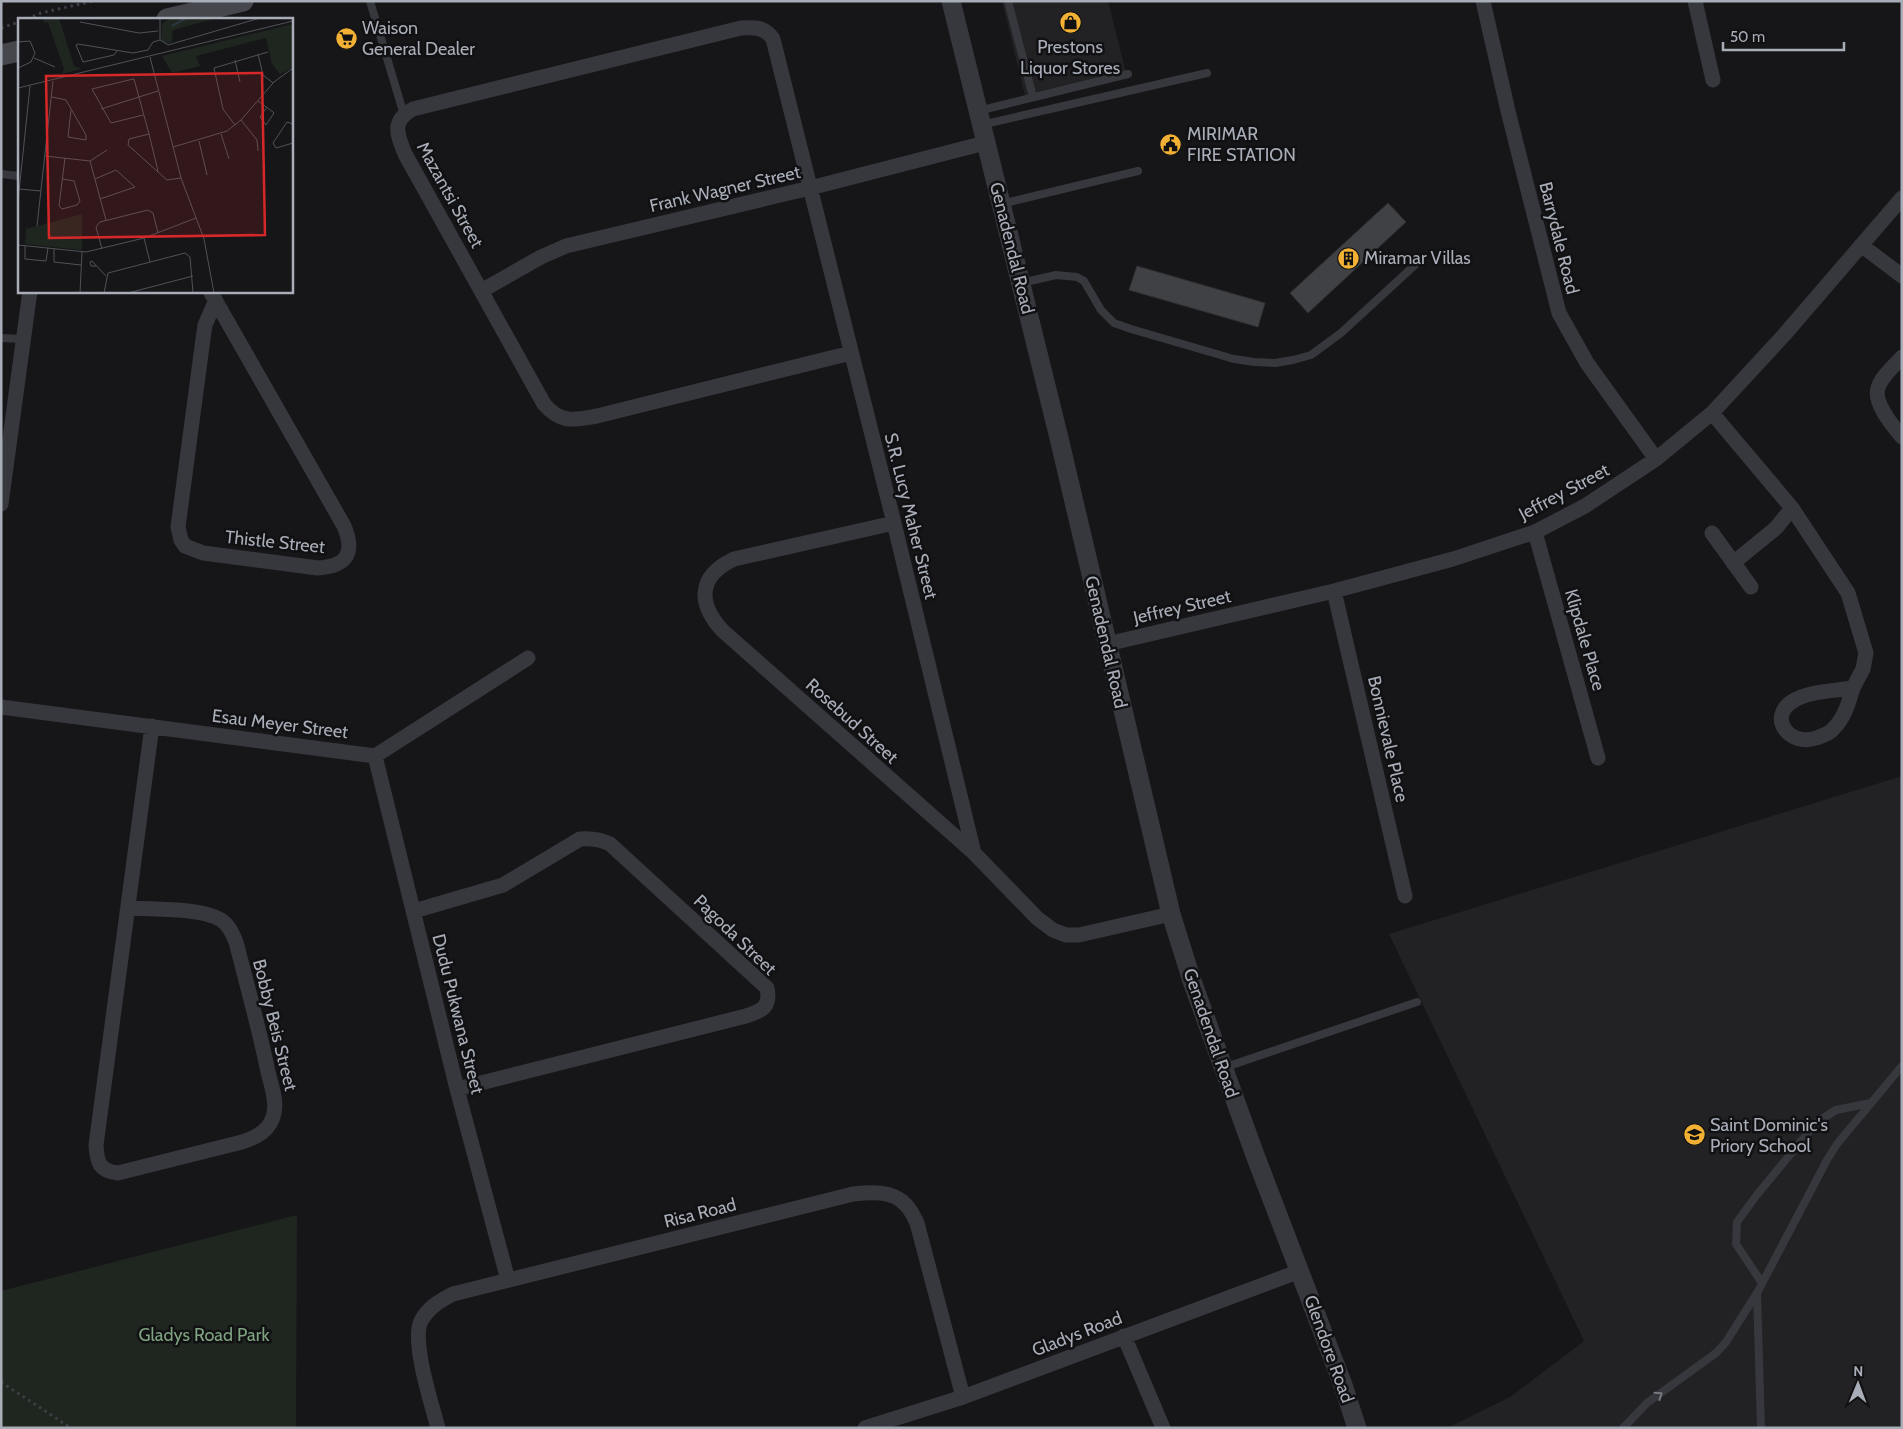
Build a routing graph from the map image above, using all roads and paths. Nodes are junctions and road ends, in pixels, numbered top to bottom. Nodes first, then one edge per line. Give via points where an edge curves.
1 (93, 1) edge
2 (243, 1) edge
3 (370, 1) edge
4 (951, 1) edge
5 (1008, 1) edge
6 (1483, 1) edge
7 (1695, 1) edge
8 (29, 18) edge
9 (171, 18) edge
10 (18, 22) edge
11 (1, 28) edge
12 (18, 51) edge
13 (1, 55) edge
14 (1207, 73) dead end
15 (1128, 74) dead end
16 (1713, 80) dead end
17 (1033, 97) junction
18 (404, 115) junction
19 (981, 127) junction
20 (1138, 171) dead end
21 (1, 174) edge
22 (18, 176) edge
23 (810, 188) junction
24 (1902, 198) edge
25 (1000, 204) junction
26 (1861, 245) junction
27 (1416, 264) dead end
28 (1902, 276) edge
29 (1021, 284) junction
30 (481, 291) junction
31 (30, 292) edge
32 (212, 296) edge
33 (1, 338) edge
34 (24, 339) junction
35 (851, 353) junction
36 (1902, 357) edge
37 (1712, 413) junction
38 (1902, 437) edge
39 (1656, 459) junction
40 (1, 504) edge
41 (1792, 508) junction
42 (894, 523) junction
43 (1535, 532) junction
44 (1712, 533) dead end
45 (1733, 563) junction
46 (1751, 588) dead end
47 (1334, 591) junction
48 (1107, 644) junction
49 (528, 658) dead end
50 (1853, 688) junction
51 (1, 707) edge
52 (152, 726) junction
53 (375, 756) junction
54 (1598, 758) dead end
55 (974, 853) junction
56 (1405, 896) dead end
57 (129, 908) junction
58 (414, 911) junction
59 (1171, 914) junction
60 (1417, 1002) dead end
61 (1902, 1066) edge
62 (1223, 1068) junction
63 (457, 1089) junction
64 (1871, 1103) junction
65 (1300, 1271) junction
66 (508, 1280) junction
67 (1762, 1283) junction
68 (1757, 1293) junction
69 (1124, 1336) junction
70 (1, 1382) edge
71 (963, 1397) junction
72 (71, 1428) edge
73 (438, 1428) edge
74 (866, 1428) edge
75 (1163, 1428) edge
76 (1357, 1428) edge
77 (1623, 1428) edge
78 (1760, 1428) edge

1 - 8 path
2 - 9 main road
3 - 18 lane
4 - 19 street, Genadendal Road
5 - 17 lane
6 - 39 street, Barrydale Road via 1559,313 1587,363
7 - 16 street
10 - 11 path
12 - 13 main road
14 - 19 lane
15 - 17 lane
17 - 19 lane
18 - 23 street via 413,109 754,27 768,32 773,39
18 - 30 street, Mazantsi Street via 397,130 405,154
19 - 23 street, Frank Wagner Street
19 - 25 street, Genadendal Road
20 - 25 lane
21 - 22 lane
23 - 30 street, Frank Wagner Street via 566,246
23 - 35 street, S.R. Lucy Maher Street
24 - 26 street, Jeffrey Street
25 - 29 street, Genadendal Road
26 - 28 street
26 - 37 street, Jeffrey Street
27 - 29 lane via 1341,333 1311,354 1275,362 1234,359 1114,323 1101,310 1084,281 1077,277 1056,275
29 - 48 street, Genadendal Road
30 - 35 street, Mazantsi Street via 544,404 560,418 570,420 598,416
31 - 34 street
32 - 32 street, Thistle Street via 344,526 350,547 341,563 318,568 203,553 186,546 181,540 178,527 181,499 202,339
33 - 34 lane
34 - 40 street
35 - 42 street, S.R. Lucy Maher Street
36 - 38 street via 1879,385 1877,394 1888,419
37 - 39 street, Jeffrey Street
37 - 41 street
39 - 43 street, Jeffrey Street via 1584,506
41 - 45 street via 1776,528
41 - 50 street via 1850,599 1866,653 1863,669
42 - 55 street, S.R. Lucy Maher Street
42 - 55 street, Rosebud Street via 728,562 713,572 706,585 707,608 723,631
43 - 47 street, Jeffrey Street
43 - 54 street, Klipdale Place
44 - 45 street
45 - 46 street
47 - 48 street, Jeffrey Street
47 - 56 street, Bonnievale Place
48 - 59 street, Genadendal Road
49 - 53 street
50 - 50 street via 1842,716 1833,730 1823,736 1799,740 1789,736 1783,727 1785,707 1794,700
51 - 52 street, Esau Meyer Street
52 - 53 street, Esau Meyer Street
52 - 57 street, Bobby Beis Street
53 - 58 street, Dudu Pukwana Street
55 - 59 street, Rosebud Street via 1037,918 1066,935 1079,935
57 - 57 street, Bobby Beis Street via 96,1144 96,1158 101,1166 118,1173 255,1137 270,1124 275,1104 229,927 208,915
58 - 63 street, Dudu Pukwana Street
58 - 63 street, Pagoda Street via 503,886 580,839 601,840 610,844 766,988 769,996 760,1011 746,1016
59 - 62 street, Genadendal Road
60 - 62 lane
61 - 64 lane
62 - 65 street, Genadendal Road
63 - 66 street, Dudu Pukwana Street
64 - 67 lane via 1827,1160
64 - 67 lane via 1836,1110 1817,1122 1737,1222 1736,1244
65 - 69 street, Gladys Road
65 - 76 street, Glendore Road
66 - 71 street, Risa Road via 874,1191 893,1196 906,1205 917,1223
66 - 73 street, Risa Road via 453,1294 427,1311 420,1323 421,1360
67 - 68 lane
77 -> 68 lane via 1646,1403 1716,1353
68 - 78 lane
69 - 71 street, Gladys Road
69 - 75 street
70 - 72 path
71 - 74 street, Gladys Road

